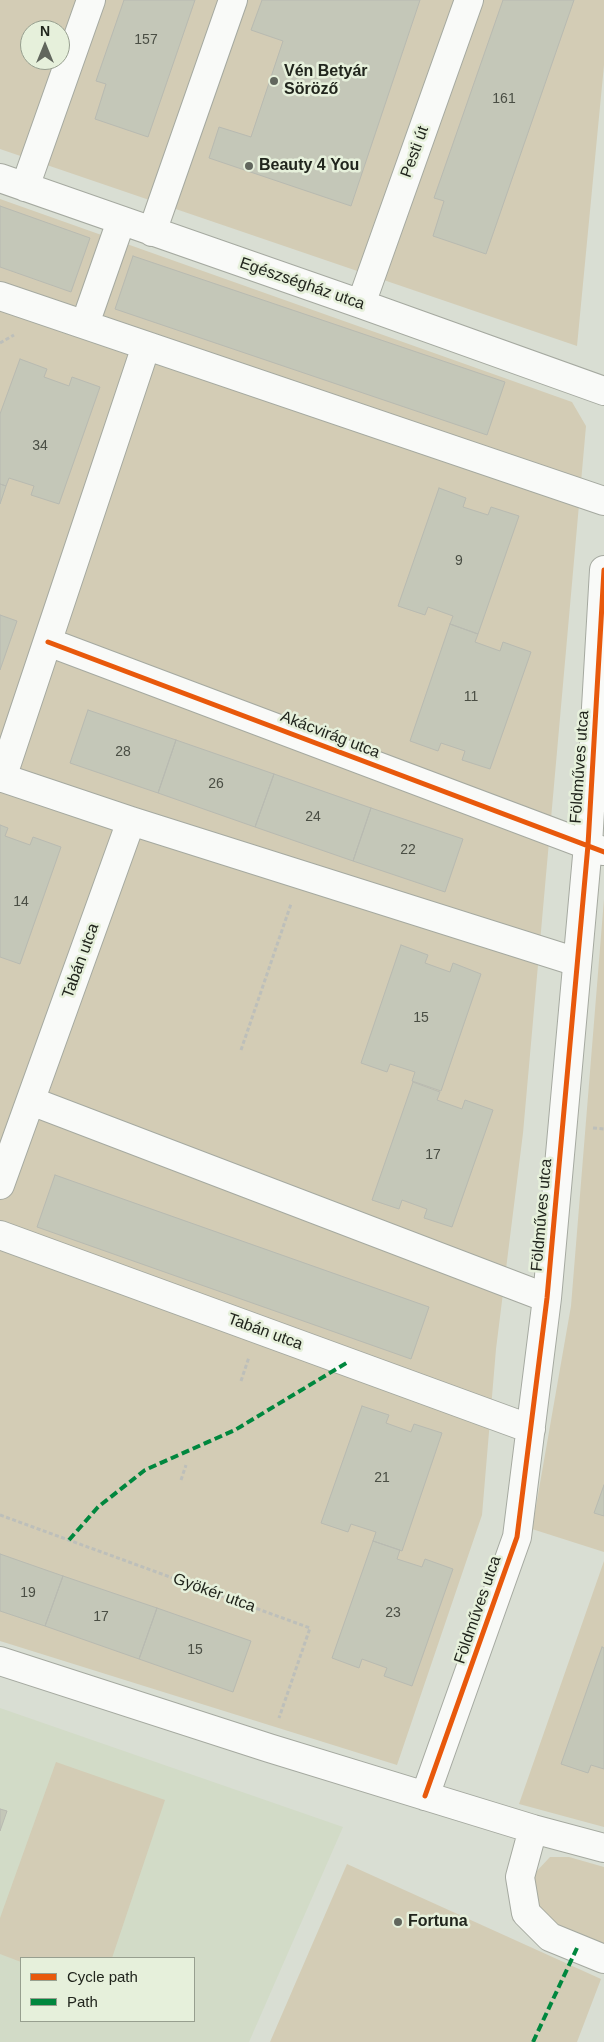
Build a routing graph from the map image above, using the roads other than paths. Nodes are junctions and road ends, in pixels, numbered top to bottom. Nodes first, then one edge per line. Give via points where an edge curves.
1 (92, 0) edge
2 (233, 0) edge
3 (469, 0) edge
4 (12, 182) edge
5 (121, 221) junction
6 (152, 232) junction
7 (0, 296) edge
8 (361, 304) junction
9 (85, 324) junction
10 (146, 346) junction
11 (604, 391) edge
12 (604, 501) edge
13 (604, 570) edge
14 (603, 622) edge
15 (48, 642) junction
16 (1, 777) edge
17 (131, 821) junction
18 (596, 848) edge
19 (577, 962) junction
20 (31, 1101) junction
21 (0, 1185) edge
22 (0, 1235) edge
23 (547, 1298) junction
24 (531, 1429) junction
25 (0, 1661) edge
26 (425, 1796) junction
27 (533, 1829) junction
28 (604, 1848) edge
29 (604, 1958) edge

1 - 4 street
2 - 6 street
3 - 8 street, Pesti út
4 - 5 street, Egészségház utca
5 - 6 street, Egészségház utca
5 - 9 street
6 - 8 street, Egészségház utca
7 - 9 street
8 - 11 street, Egészségház utca
9 - 10 street
10 - 12 street
10 - 15 street
13 - 14 street, Földműves utca
14 - 18 street, Földműves utca
15 - 16 street
15 - 18 street, Akácvirág utca
16 - 17 street
17 - 19 street
17 - 20 street, Tabán utca
18 - 19 street, Földműves utca
19 - 23 street, Földműves utca
20 - 21 street, Tabán utca
20 - 23 street
22 - 24 street, Tabán utca
23 - 24 street, Földműves utca
24 - 26 street, Földműves utca via 517,1537
25 - 26 street
26 - 27 street
27 - 28 street
27 - 29 street via 520,1877 526,1913 550,1937

